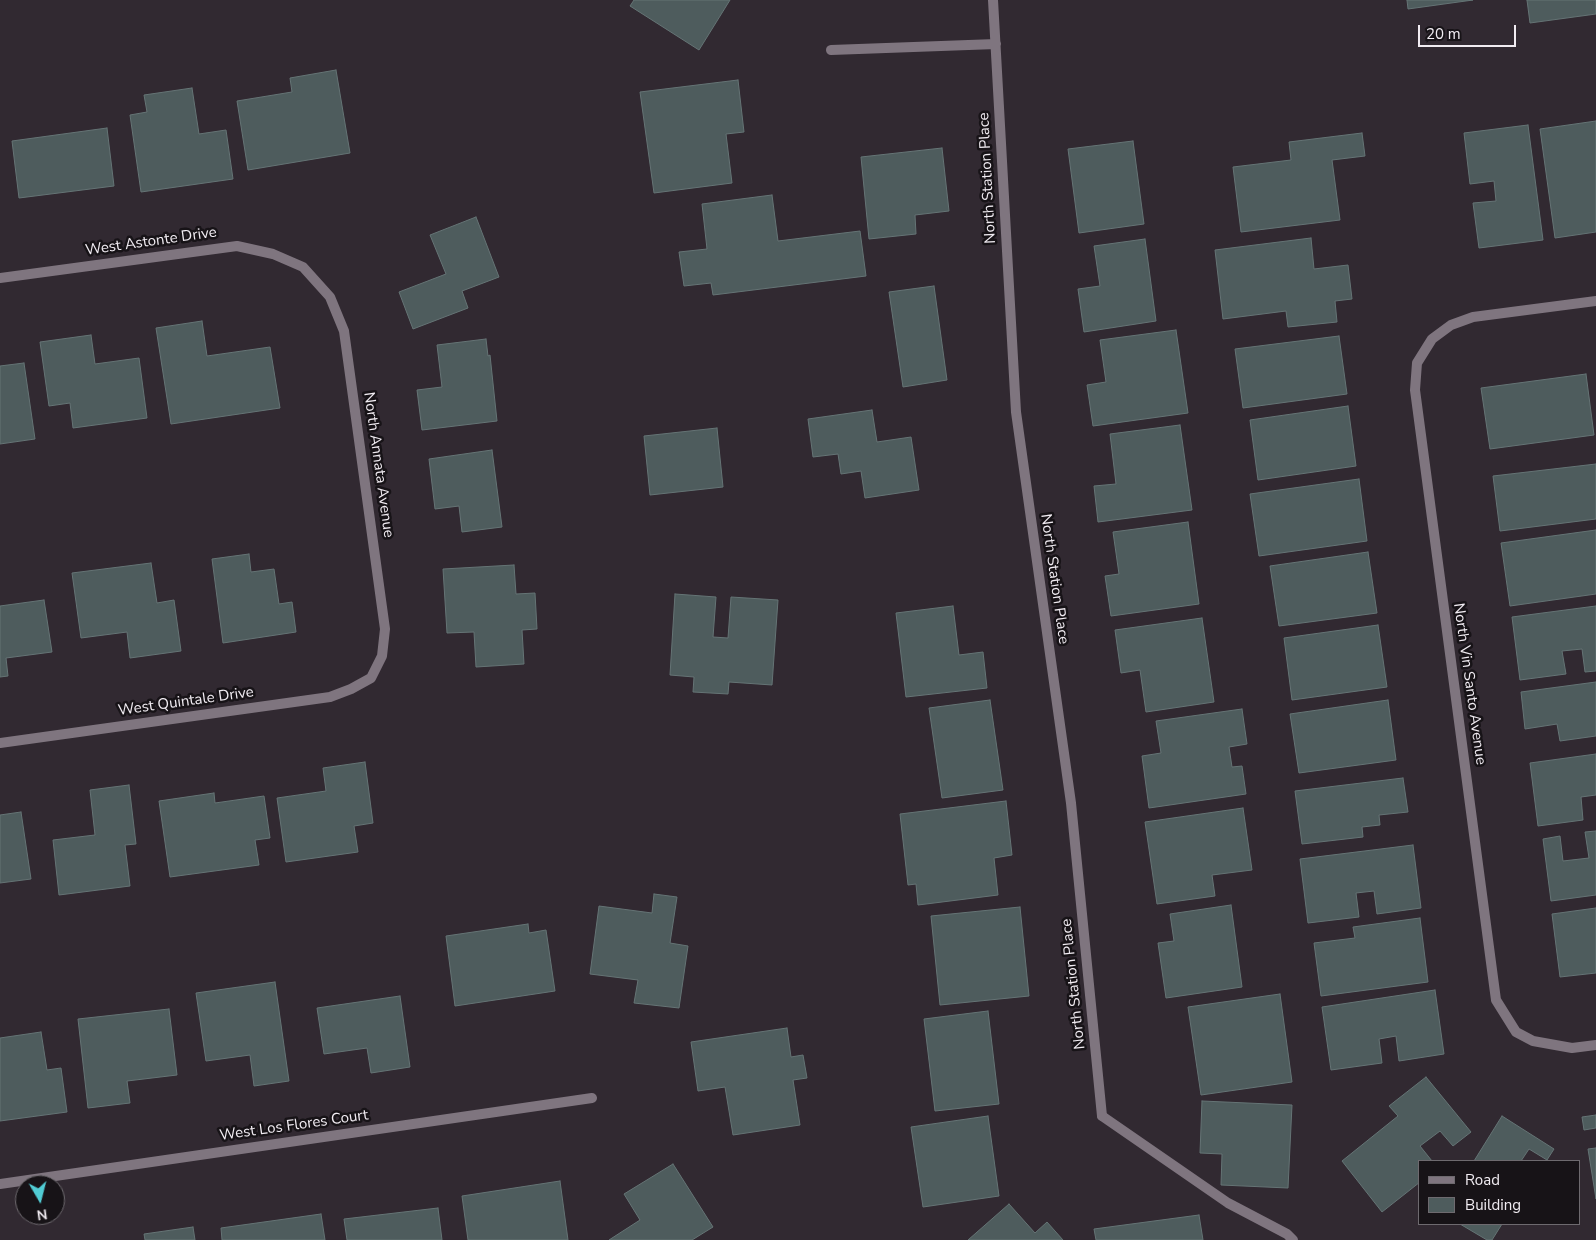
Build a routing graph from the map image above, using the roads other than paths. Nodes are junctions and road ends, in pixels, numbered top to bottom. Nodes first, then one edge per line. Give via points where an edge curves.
1 (993, 0) edge
2 (996, 44) junction
3 (831, 50) dead end
4 (304, 267) joint
5 (0, 278) edge
6 (1596, 301) edge
7 (371, 678) joint
8 (0, 743) edge
9 (1596, 1045) edge
10 (592, 1098) dead end
11 (0, 1184) edge
12 (1293, 1240) edge

1 - 2 street, North Station Place
2 - 3 street
2 - 12 street, North Station Place via 1016,412 1071,803 1102,1116 1228,1203
4 - 5 street, West Astonte Drive via 273,254 237,246
4 - 7 street, North Annata Avenue via 330,297 344,331 385,628 382,656
6 - 9 street, North Vin Santo Avenue via 1473,317 1451,325 1432,339 1417,363 1415,390 1496,1000 1516,1032 1533,1041 1572,1048
7 - 8 street, West Quintale Drive via 330,697
10 - 11 street, West Los Flores Court

